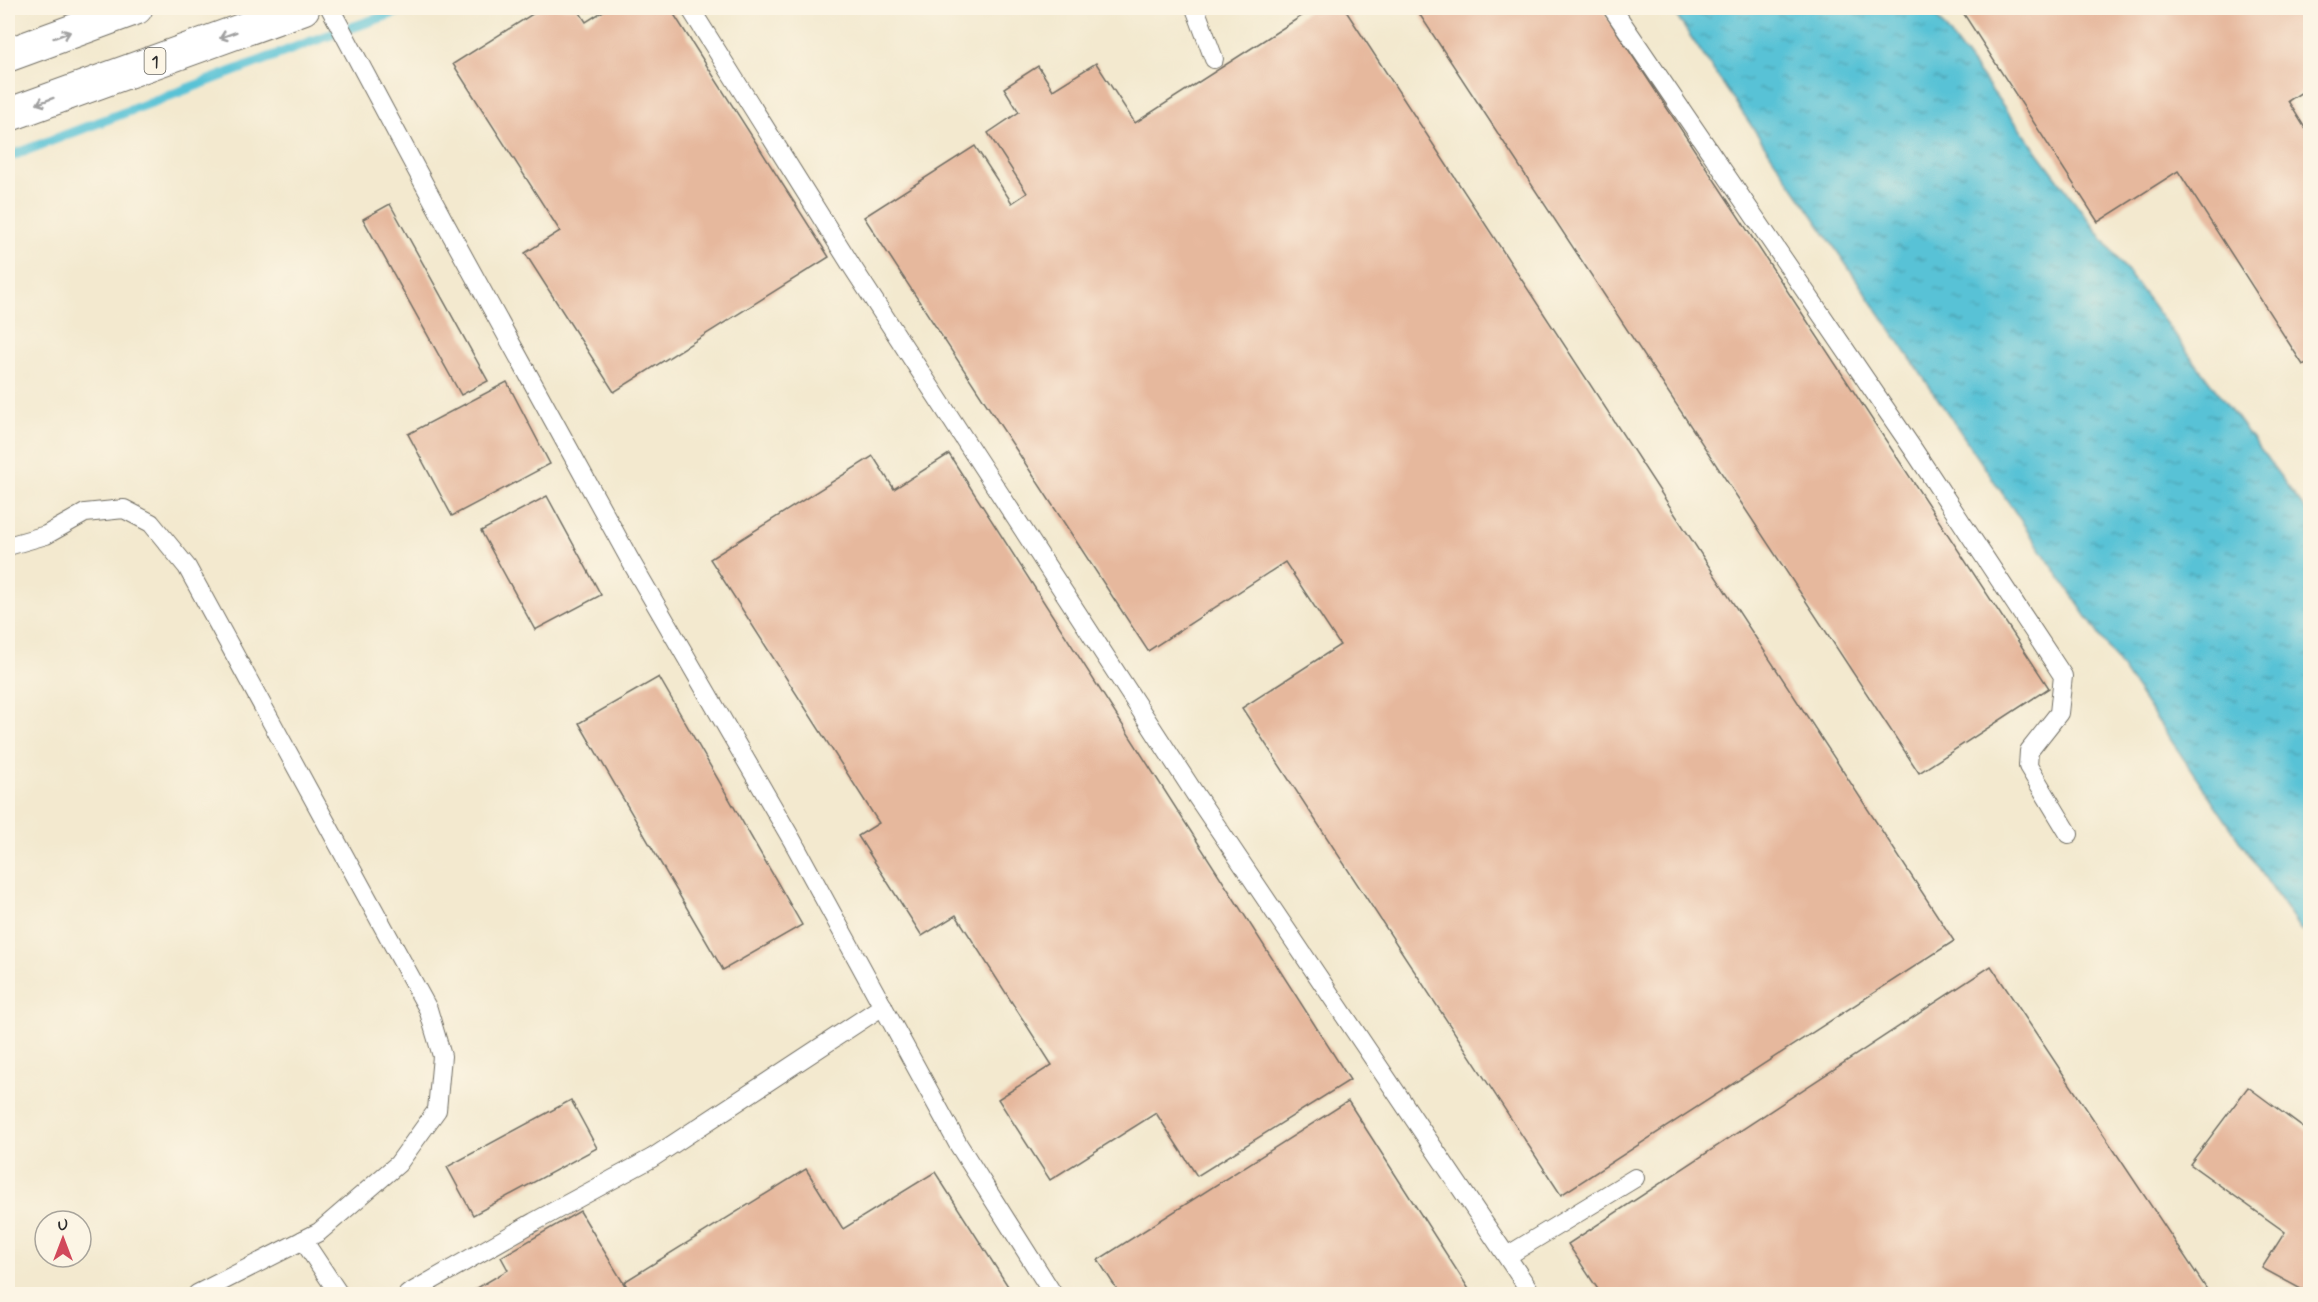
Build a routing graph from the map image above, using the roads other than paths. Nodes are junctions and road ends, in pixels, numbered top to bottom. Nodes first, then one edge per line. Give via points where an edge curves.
1 (136, 8) edge
2 (303, 8) edge
3 (330, 8) edge
4 (690, 8) edge
5 (1195, 8) edge
6 (1612, 8) edge
7 (8, 55) edge
8 (1214, 59) dead end
9 (8, 115) edge
10 (8, 546) edge
11 (2069, 834) dead end
12 (883, 1006) junction
13 (1635, 1178) dead end
14 (303, 1240) junction
15 (1507, 1256) junction
16 (197, 1294) edge
17 (339, 1294) edge
18 (408, 1294) edge
19 (1053, 1294) edge
20 (1532, 1294) edge

7 -> 1 highway
2 -> 9 highway, 1
3 - 12 lane via 630,560
4 - 15 lane via 853,268 1197,797
5 - 8 lane
6 - 11 lane via 2063,676 2059,713 2028,751 2028,766
10 - 14 lane via 46,535 85,513 124,509 151,523 187,567 428,1009 442,1056 437,1110 398,1164 319,1232
12 - 18 lane via 652,1158
12 - 19 lane via 957,1144
13 - 15 lane
14 - 16 lane
14 - 17 lane
15 - 20 lane

